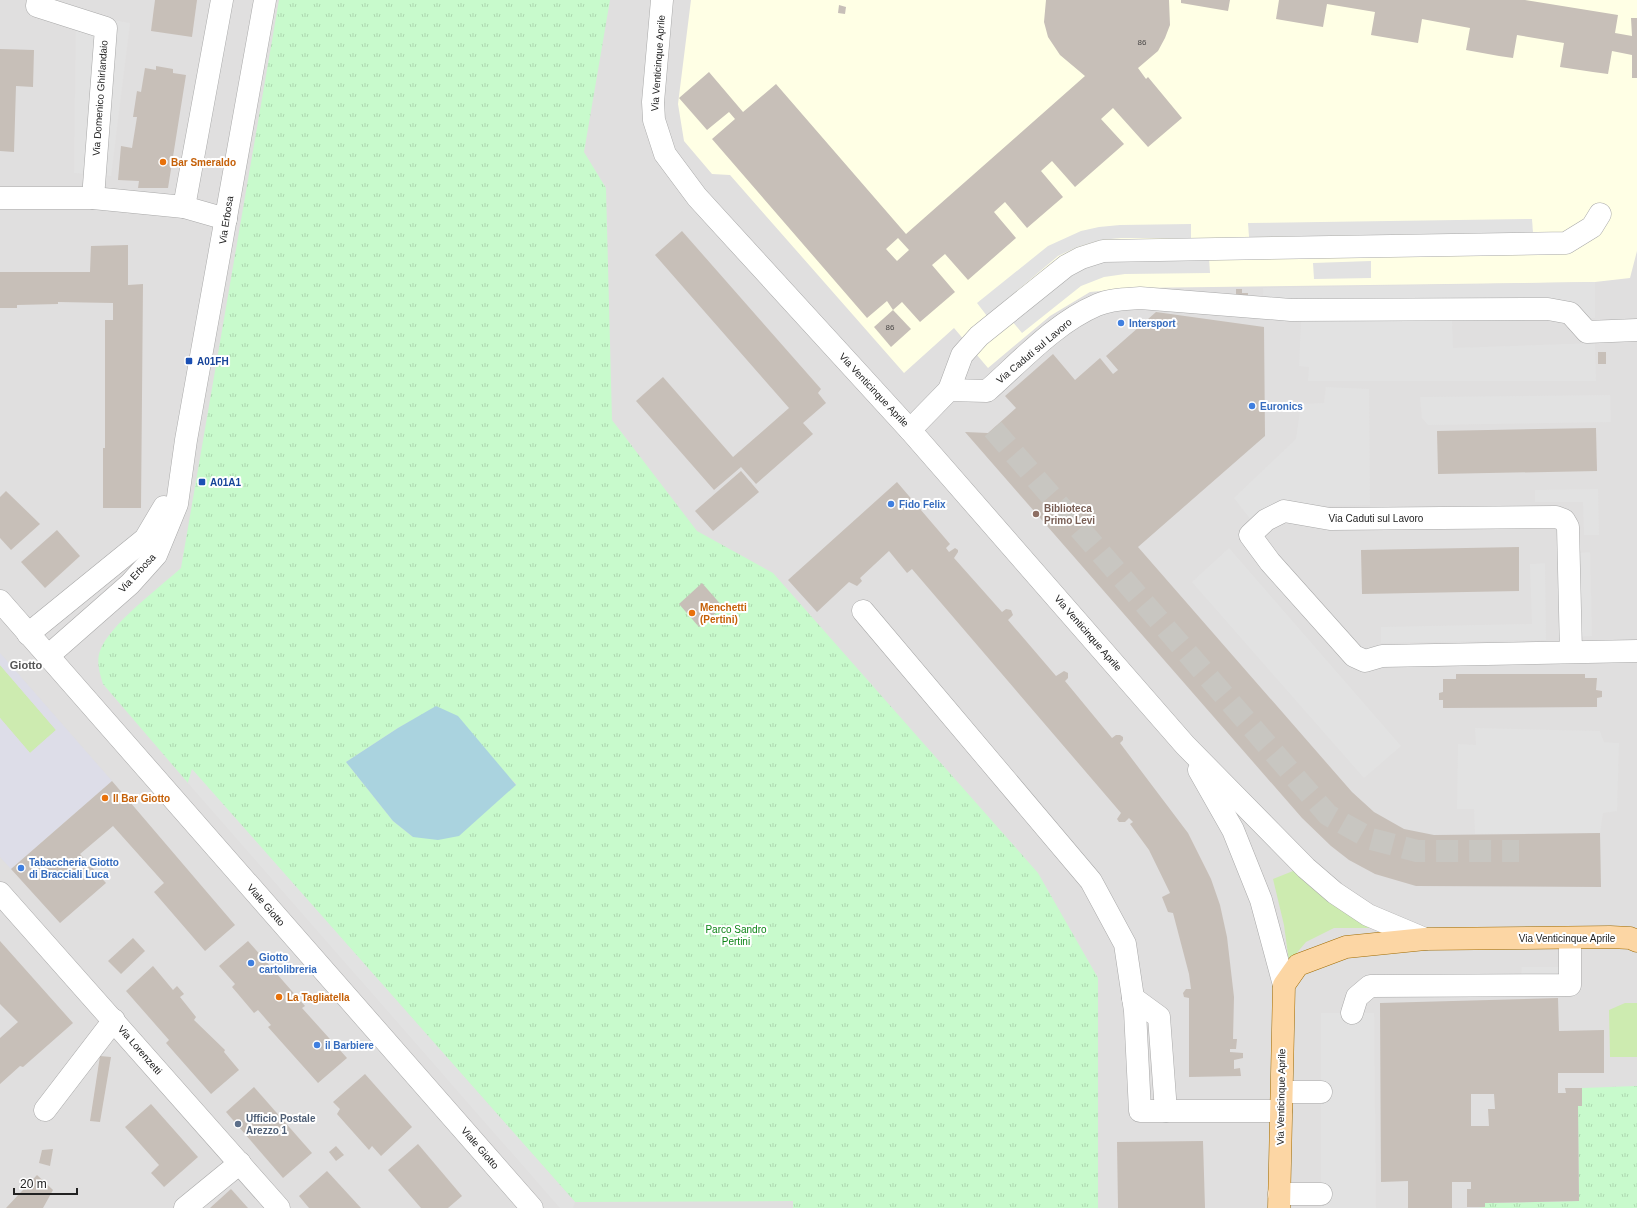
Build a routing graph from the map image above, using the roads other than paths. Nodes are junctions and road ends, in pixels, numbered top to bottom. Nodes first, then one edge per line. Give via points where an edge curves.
1 (38, 0) edge
2 (222, 0) edge
3 (265, 0) edge
4 (662, 0) edge
5 (0, 198) edge
6 (93, 198) junction
7 (184, 207) junction
8 (1600, 214) dead end
9 (226, 219) junction
10 (1637, 330) edge
11 (949, 390) junction
12 (910, 430) junction
13 (186, 440) junction
14 (0, 602) edge
15 (863, 611) dead end
16 (28, 634) junction
17 (1637, 651) edge
18 (1571, 652) junction
19 (48, 656) junction
20 (1185, 745) junction
21 (0, 893) edge
22 (1570, 938) junction
23 (1635, 938) edge
24 (1425, 940) junction
25 (1284, 985) junction
26 (1352, 1013) dead end
27 (114, 1020) junction
28 (1321, 1092) dead end
29 (1281, 1101) junction
30 (45, 1110) dead end
31 (240, 1163) junction
32 (1321, 1194) dead end
33 (1279, 1201) edge
34 (185, 1208) edge
35 (279, 1208) edge
36 (532, 1208) edge

1 - 6 street, Via Domenico Ghirlandaio via 37,6 106,28
2 - 7 street
3 - 9 street, Via Erbosa
4 - 12 street, Via Venticinque Aprile via 653,102 654,120 665,154 696,197
5 - 6 street
6 - 7 street
7 - 9 street
8 - 11 street via 1592,227 1566,243 1102,251 1066,266 979,336 962,355
9 - 13 street, Via Erbosa
10 - 11 street, Via Caduti sul Lavoro via 1587,332 1570,313 1548,309 1291,310 1140,298 1098,304 1066,321 987,391
11 - 12 street
12 - 20 street, Via Venticinque Aprile
13 - 16 street, Via Erbosa via 166,503 145,539
13 - 19 street, Via Erbosa via 177,504 156,555 130,584
14 - 16 street, Viale Giotto
15 - 29 street via 1091,881 1125,944 1133,998 1140,1111
16 - 19 street, Viale Giotto
17 - 18 street, Via Caduti sul Lavoro
18 - 18 street, Via Caduti sul Lavoro via 1382,656 1365,661 1354,656 1322,621 1250,535 1266,520 1284,511 1330,519 1556,517 1564,520 1568,527
19 - 36 street, Viale Giotto
20 - 24 street, Via Venticinque Aprile via 1306,868 1335,893 1368,914
20 - 25 street, Via Venticinque Aprile via 1233,830 1262,900
21 - 27 street, Via Lorenzetti
22 - 23 main road, Via Venticinque Aprile
22 - 24 main road, Via Venticinque Aprile
22 - 26 street via 1570,985 1370,986 1357,997
24 - 25 main road, Via Venticinque Aprile via 1346,947 1298,965
25 - 29 main road, Via Venticinque Aprile
27 - 30 street
27 - 31 street, Via Lorenzetti
28 - 29 street
29 - 33 main road, Via Venticinque Aprile
31 - 34 street
31 - 35 street, Via Lorenzetti
32 - 33 street

